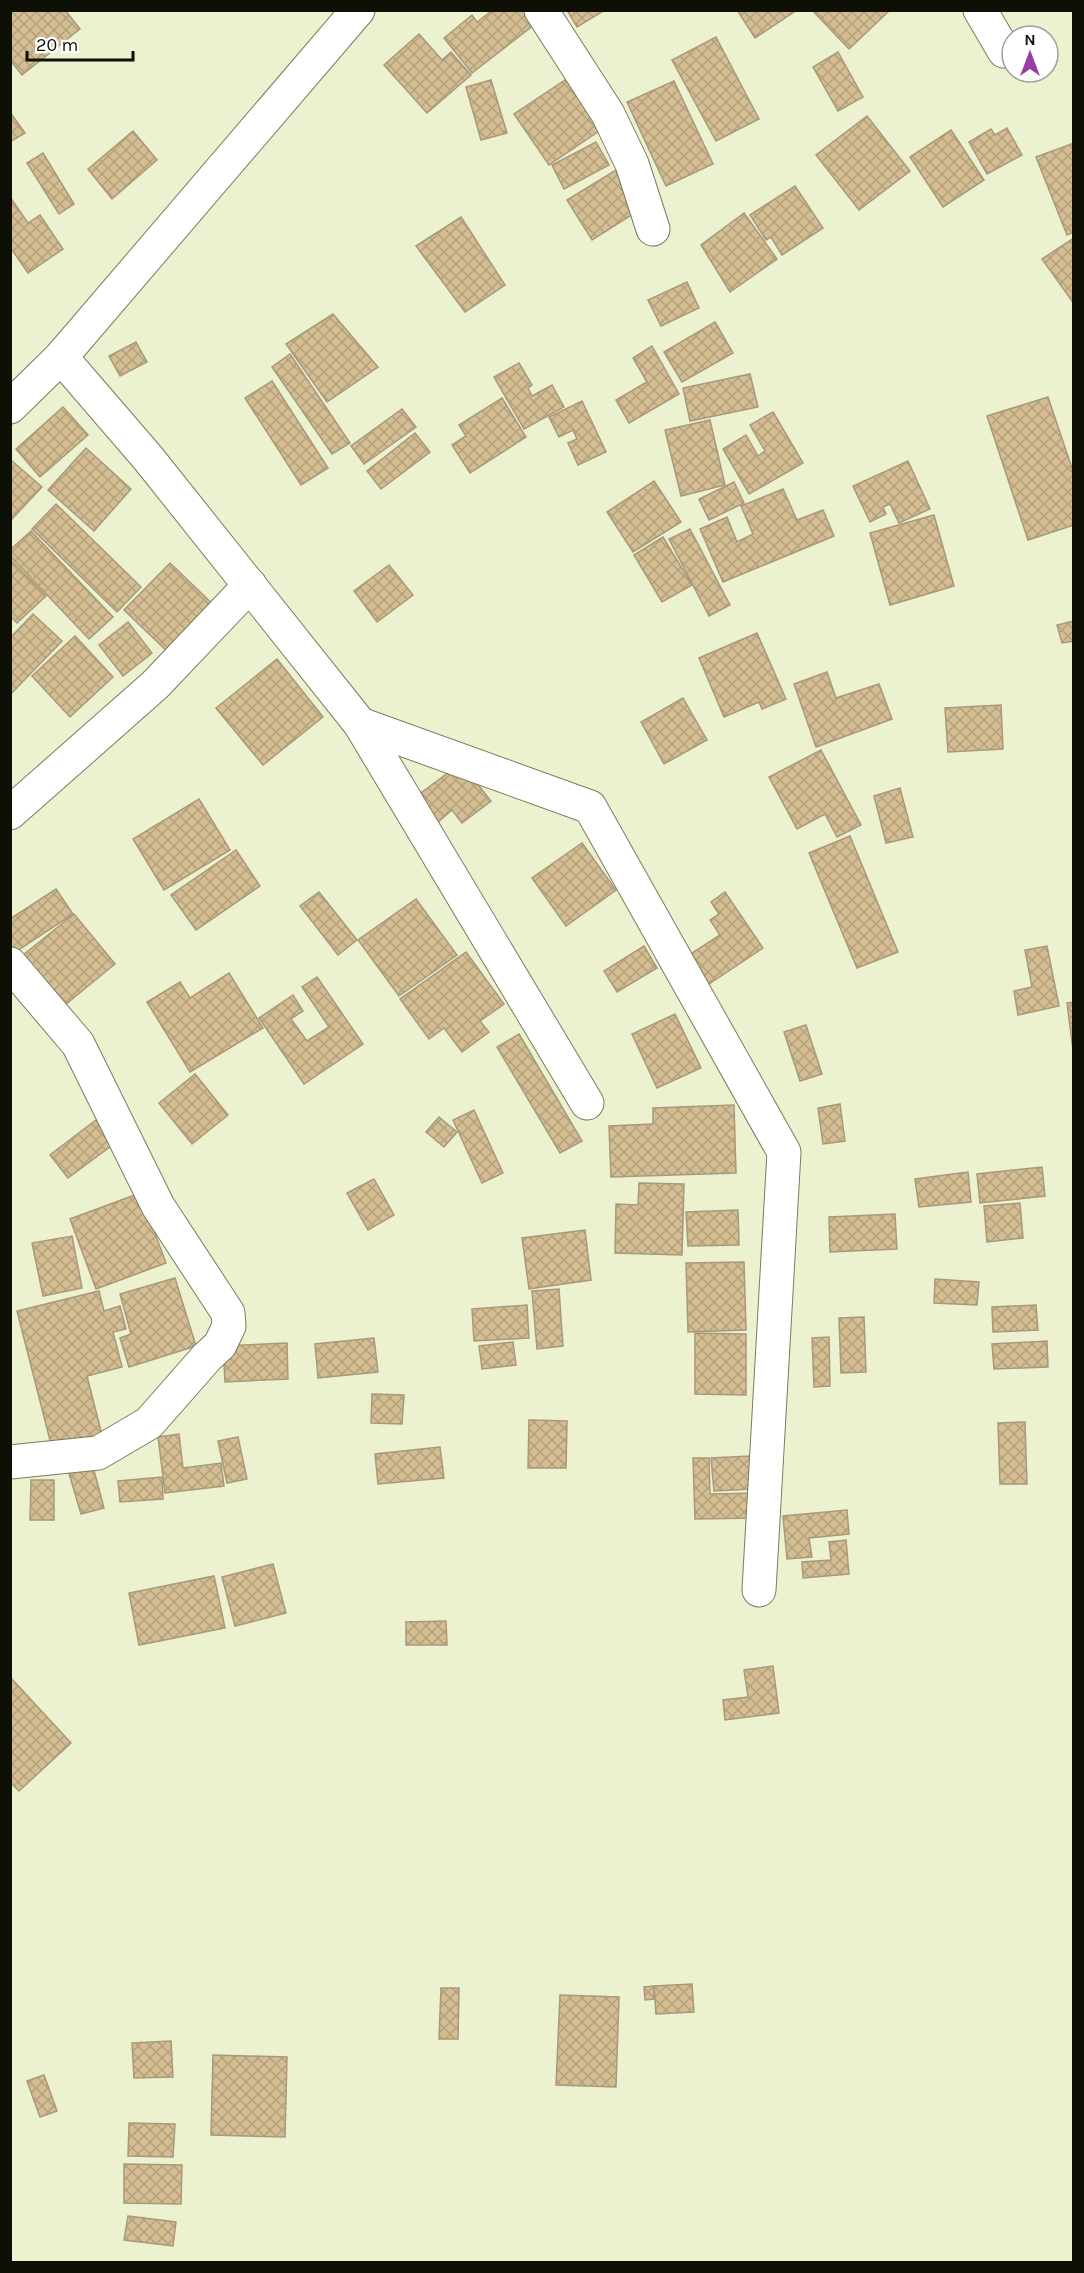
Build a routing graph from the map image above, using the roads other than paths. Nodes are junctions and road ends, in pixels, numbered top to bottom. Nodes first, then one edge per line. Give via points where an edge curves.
1 (358, 10) edge
2 (541, 10) edge
3 (980, 10) edge
4 (1000, 44) edge
5 (653, 229) dead end
6 (61, 357) junction
7 (10, 407) edge
8 (250, 585) junction
9 (360, 724) junction
10 (10, 813) edge
11 (10, 964) edge
12 (587, 1103) dead end
13 (10, 1462) edge
14 (759, 1590) dead end

1 - 6 street
2 - 5 street via 608,114 632,164
3 - 4 street
6 - 7 street
6 - 8 street
8 - 9 street
8 - 10 street via 155,685
9 - 12 street
9 - 14 street via 590,807 784,1152
11 - 13 street via 78,1044 158,1206 228,1314 230,1326 220,1345 149,1423 98,1453

